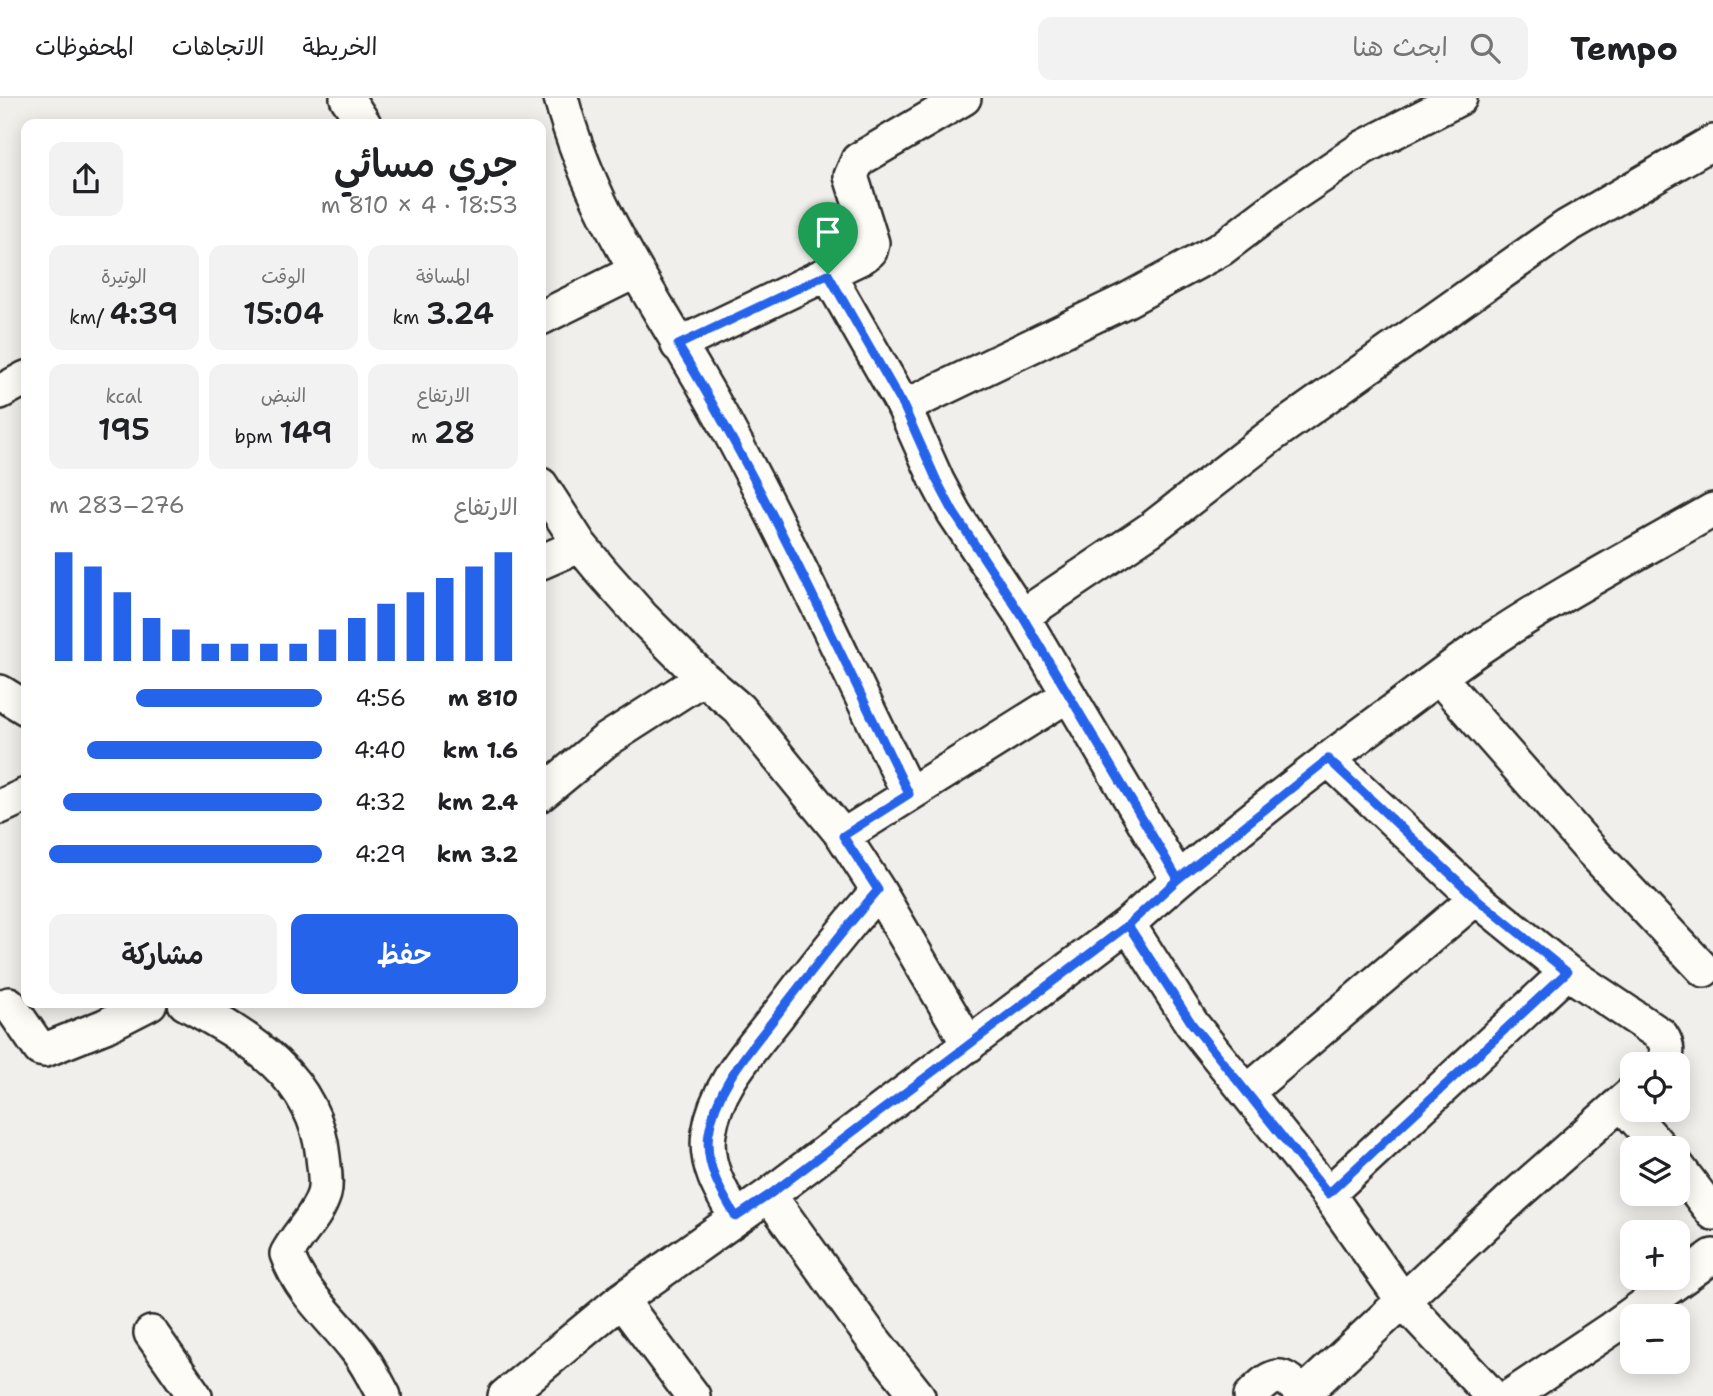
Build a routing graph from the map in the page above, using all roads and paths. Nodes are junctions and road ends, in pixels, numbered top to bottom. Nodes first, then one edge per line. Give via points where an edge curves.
1 (347, 98) edge
2 (561, 98) edge
3 (964, 98) edge
4 (1460, 98) edge
5 (361, 119) edge
6 (1713, 142) edge
7 (634, 272) junction
8 (828, 274) junction
9 (546, 316) edge
10 (678, 345) junction
11 (21, 381) edge
12 (0, 392) edge
13 (904, 407) junction
14 (546, 493) edge
15 (1713, 510) edge
16 (580, 545) junction
17 (546, 560) edge
18 (1022, 616) junction
19 (1439, 677) junction
20 (703, 678) junction
21 (0, 692) edge
22 (1068, 695) junction
23 (21, 705) edge
24 (1328, 759) junction
25 (546, 790) edge
26 (909, 794) junction
27 (21, 797) edge
28 (0, 807) edge
29 (843, 836) junction
30 (1178, 879) junction
31 (878, 890) junction
32 (1476, 898) junction
33 (1128, 925) junction
34 (1704, 970) dead end
35 (1567, 972) junction
36 (12, 1002) edge
37 (140, 1008) edge
38 (193, 1008) edge
39 (969, 1045) junction
40 (1666, 1052) edge
41 (1247, 1092) junction
42 (1620, 1103) edge
43 (1690, 1183) edge
44 (1328, 1194) junction
45 (769, 1195) junction
46 (1713, 1213) edge
47 (736, 1217) junction
48 (1713, 1256) edge
49 (621, 1300) junction
50 (1404, 1302) junction
51 (151, 1333) dead end
52 (1304, 1395) edge
53 (195, 1396) edge
54 (384, 1396) edge
55 (505, 1396) edge
56 (693, 1396) edge
57 (918, 1396) edge
58 (1251, 1396) edge
59 (1492, 1396) edge
60 (1511, 1396) edge

1 - 5 street
2 - 7 street via 597,198
3 - 8 street via 858,160 851,176 872,243 870,251
4 - 13 street via 1364,147 1221,249 1127,300
6 - 18 street via 1566,227 1272,435 1151,529
7 - 9 street
7 - 10 street
8 - 10 street
8 - 13 street
10 - 26 street via 759,488
11 - 12 street
13 - 18 street via 954,513
14 - 16 street
15 - 19 street via 1488,642
16 - 17 street
16 - 20 street
18 - 22 street
19 - 24 street
19 - 34 street via 1589,849
20 - 25 street via 605,741
20 - 29 street via 758,730
21 - 23 street
22 - 26 street
22 - 30 street
24 - 30 street
24 - 32 street
26 - 29 street
27 - 28 street
29 - 31 street
30 - 33 street
31 - 39 street
31 - 47 street via 727,1081 714,1110 708,1135 710,1160
32 - 35 street
32 - 41 street
33 - 39 street
33 - 41 street via 1192,1024
35 - 40 street via 1661,1035
35 - 44 street
36 - 37 street via 40,1049 46,1050
38 - 54 street via 268,1054 290,1077 309,1109 321,1136 325,1192 286,1254 318,1307 357,1350
39 - 45 street
41 - 44 street
42 - 50 street
43 - 46 street
44 - 50 street
45 - 47 street
45 - 57 street
47 - 49 street
48 - 60 street
49 - 55 street
49 - 56 street
50 - 52 street
50 - 59 street
51 - 53 street
52 - 58 street via 1284,1379 1273,1377

